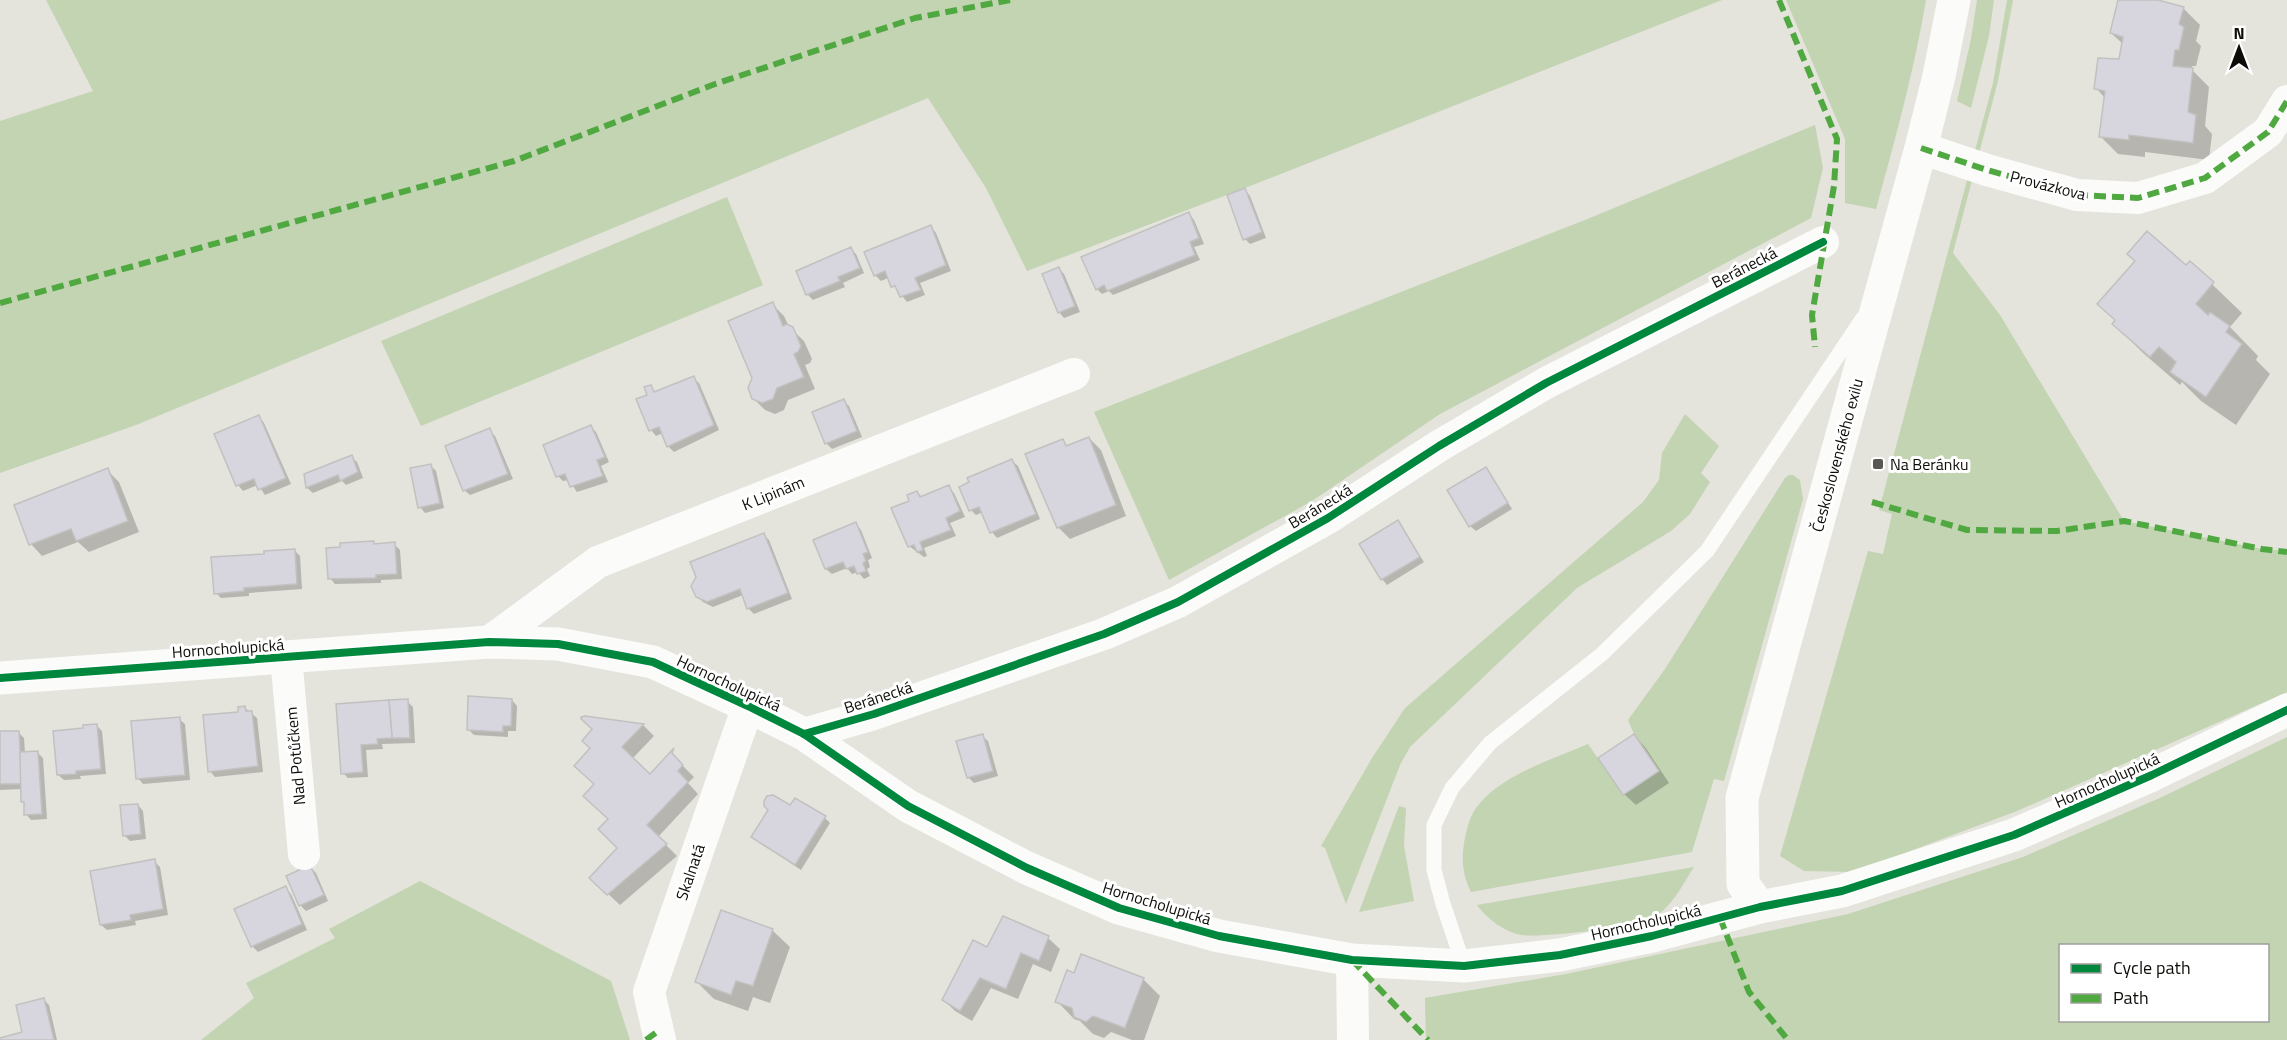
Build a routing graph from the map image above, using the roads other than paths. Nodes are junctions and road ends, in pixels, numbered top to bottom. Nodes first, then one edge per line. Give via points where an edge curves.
1 (1954, 0) edge
2 (2287, 101) edge
3 (1921, 148) junction
4 (1823, 242) dead end
5 (1882, 291) junction
6 (1074, 374) dead end
7 (489, 642) junction
8 (286, 657) junction
9 (0, 678) edge
10 (748, 706) junction
11 (2287, 710) edge
12 (804, 734) junction
13 (304, 854) dead end
14 (1760, 907) junction
15 (1352, 960) junction
16 (1464, 966) junction
17 (660, 1040) edge
18 (1353, 1040) edge

1 - 3 street, Československého exilu
2 - 3 street, Provázkova via 2268,132 2205,178 2138,198 2077,195
3 - 5 street, Československého exilu
4 - 12 street, Beránecká via 1546,383 1328,518 1178,602 1104,634 874,714
5 - 14 street, Československého exilu via 1742,798 1743,884
5 - 16 lane via 1707,551 1602,654 1490,743 1452,788 1434,825 1434,870
6 - 7 street, K Lipinám via 598,562
7 - 8 street, Hornocholupická
7 - 10 street, Hornocholupická via 558,644 653,662
8 - 9 street, Hornocholupická
8 - 13 street, Nad Potůčkem
10 - 12 street, Hornocholupická
10 - 17 street, Skalnatá via 649,992
11 - 14 street, Hornocholupická via 2014,835 1842,891
12 - 15 street, Hornocholupická via 908,806 1026,868 1119,908 1219,936
14 - 16 street, Hornocholupická via 1560,955
15 - 16 street, Hornocholupická
15 - 18 street

